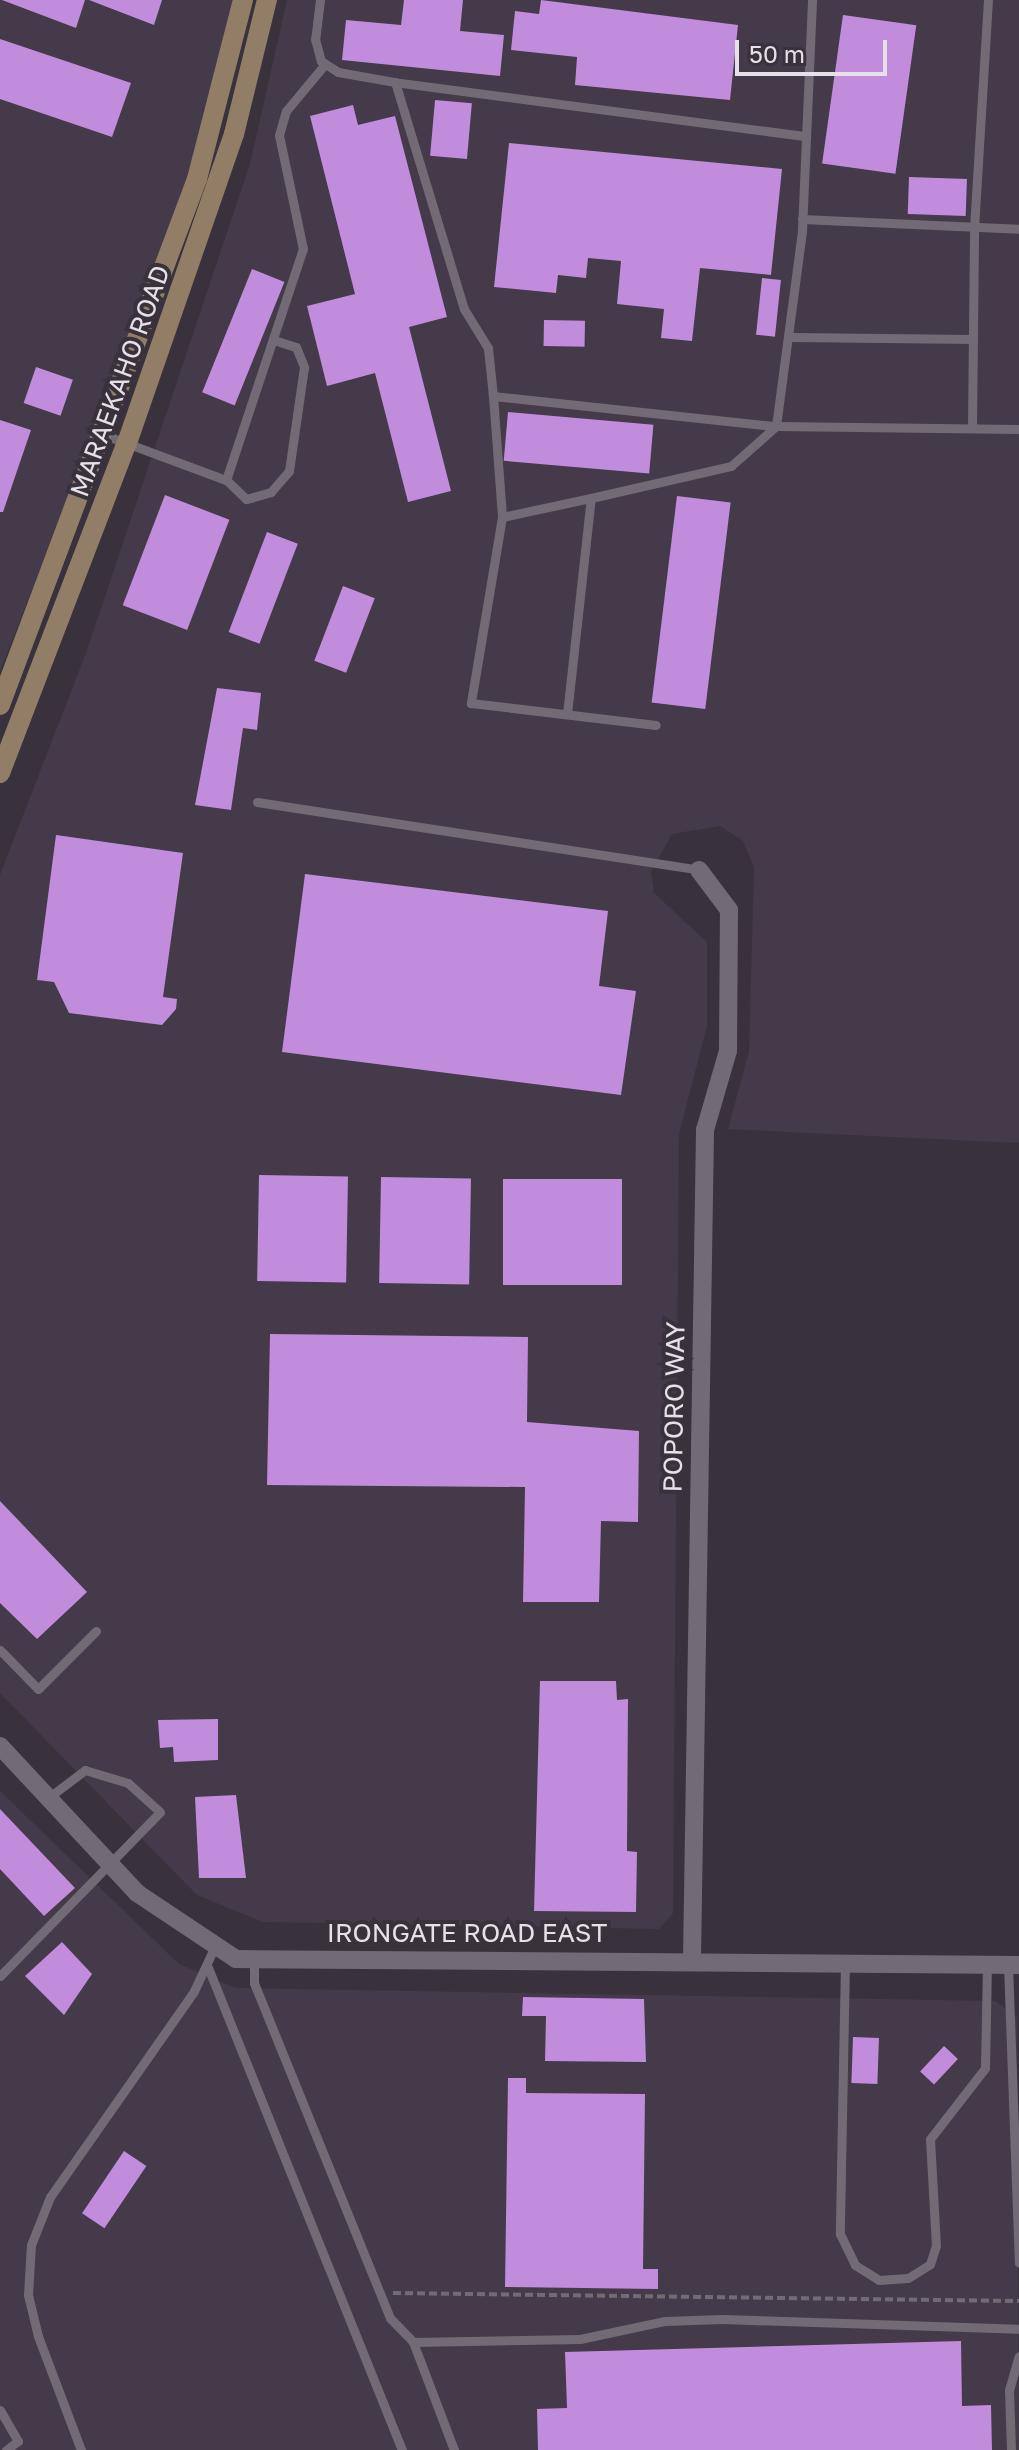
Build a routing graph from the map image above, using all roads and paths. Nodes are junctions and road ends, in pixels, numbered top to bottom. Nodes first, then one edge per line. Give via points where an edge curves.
1 (243, 0) edge
2 (267, 0) edge
3 (320, 0) edge
4 (812, 0) edge
5 (988, 0) edge
6 (325, 64) junction
7 (395, 82) junction
8 (804, 136) junction
9 (802, 219) junction
10 (974, 228) junction
11 (1019, 229) edge
12 (792, 337) junction
13 (973, 339) junction
14 (274, 340) junction
15 (493, 396) junction
16 (776, 426) junction
17 (972, 427) junction
18 (1019, 429) edge
19 (102, 434) junction
20 (127, 443) junction
21 (226, 480) junction
22 (591, 498) junction
23 (502, 517) junction
24 (0, 705) edge
25 (567, 714) junction
26 (656, 725) dead end
27 (0, 773) edge
28 (257, 802) dead end
29 (699, 870) joint
30 (96, 1631) dead end
31 (0, 1650) edge
32 (8, 1659) junction
33 (0, 1666) edge
34 (0, 1746) edge
35 (48, 1798) junction
36 (110, 1864) junction
37 (215, 1946) junction
38 (254, 1959) junction
39 (692, 1959) junction
40 (845, 1962) junction
41 (207, 1965) junction
42 (987, 1965) junction
43 (1014, 1965) edge
44 (0, 1976) edge
45 (1019, 2263) edge
46 (381, 2295) junction
47 (1019, 2301) edge
48 (1019, 2329) edge
49 (413, 2342) junction
50 (1019, 2356) edge
51 (0, 2410) edge
52 (6, 2450) edge
53 (81, 2450) edge
54 (402, 2450) edge
55 (454, 2450) edge
56 (1011, 2450) edge

1 - 19 main road via 197,179
2 - 20 main road, MARAEKAHO ROAD via 234,134
3 - 6 lane via 315,39
4 - 8 lane
5 - 10 lane
6 - 7 lane
6 - 14 lane via 286,111 279,135 303,249
7 - 8 lane
7 - 15 lane via 464,309 488,348
8 - 9 lane
9 - 10 lane
9 - 12 lane
10 - 11 lane
10 - 13 lane
12 - 13 lane
12 - 16 lane
13 - 17 lane
14 - 21 lane
14 - 21 lane via 296,347 304,367 289,471 271,492 246,499
15 - 16 lane
15 - 23 lane
16 - 17 lane
16 - 22 lane via 731,466
17 - 18 lane
19 - 20 lane
19 - 24 main road
20 - 21 lane
20 - 27 main road, MARAEKAHO ROAD
22 - 23 lane
22 - 25 lane
23 - 25 lane via 471,703
25 - 26 lane
28 - 29 lane
29 - 39 street, POPORO WAY via 729,910 729,1020 728,1051 705,1130
30 - 32 lane via 38,1689
31 - 32 lane
32 - 33 lane
34 - 35 street, IRONGATE ROAD EAST
35 - 36 street, IRONGATE ROAD EAST
35 - 36 lane via 85,1770 128,1783 153,1803 160,1812
36 - 37 street, IRONGATE ROAD EAST via 158,1909
36 - 44 lane
37 - 38 street, IRONGATE ROAD EAST via 236,1959
37 - 41 lane
38 - 39 street, IRONGATE ROAD EAST
38 - 46 lane via 254,1983
39 - 40 street, IRONGATE ROAD EAST
40 - 42 street, IRONGATE ROAD EAST
40 - 42 lane via 840,2234 855,2265 879,2280 908,2278 930,2264 936,2246 930,2139 985,2068
41 - 53 lane via 50,2197 31,2245 28,2295
41 - 54 lane
42 - 43 street, IRONGATE ROAD EAST
43 - 45 lane
46 - 47 path
46 - 49 lane via 390,2318
48 - 49 lane via 722,2319 665,2321 580,2339
49 - 55 lane
50 - 56 lane via 1009,2390
51 - 52 lane via 18,2441

